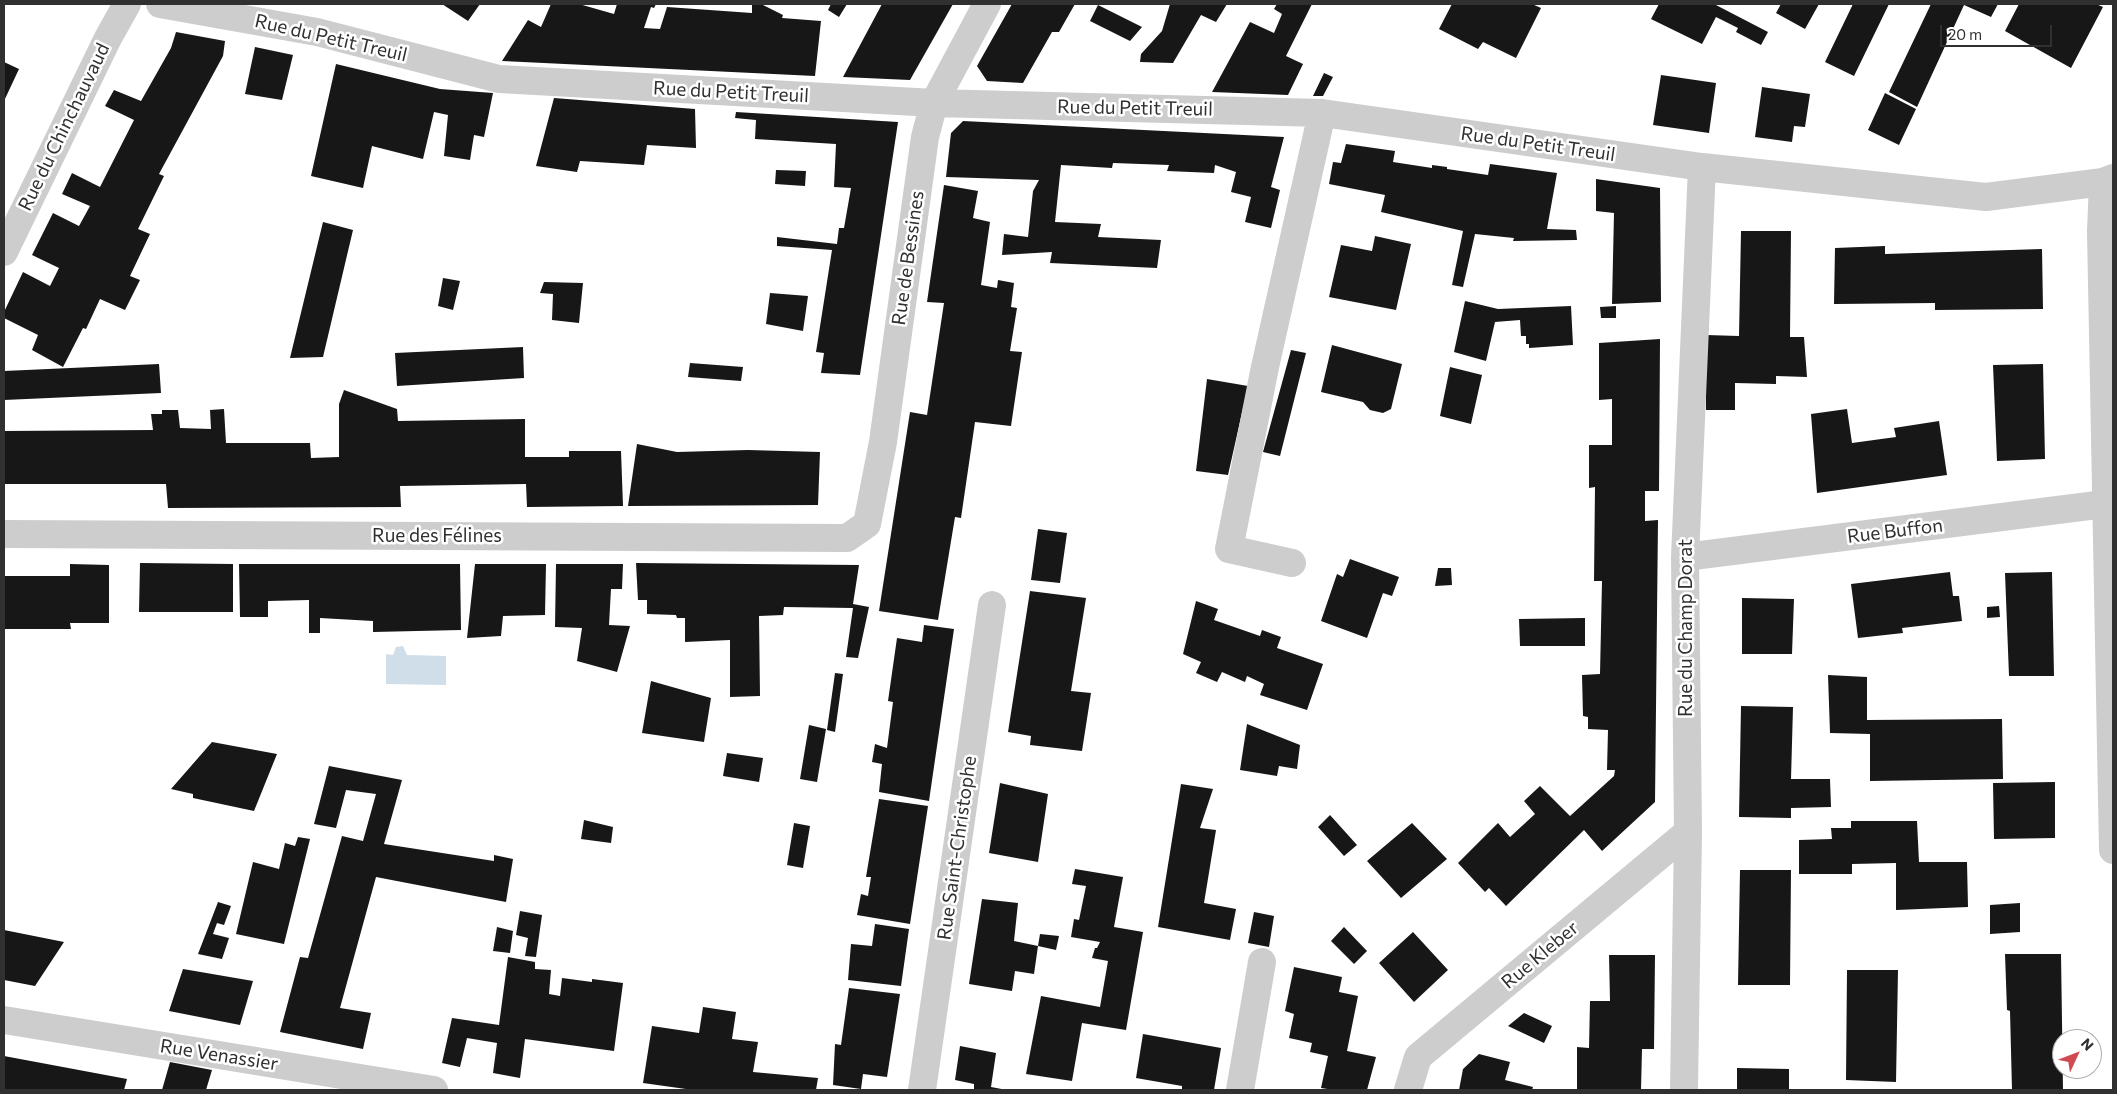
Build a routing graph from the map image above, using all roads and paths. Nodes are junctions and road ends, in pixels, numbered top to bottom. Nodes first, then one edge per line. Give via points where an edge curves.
1 (127, 4) edge
2 (160, 4) edge
3 (988, 4) edge
4 (934, 103) junction
5 (1322, 113) junction
6 (1702, 167) junction
7 (2108, 180) edge
8 (4, 252) edge
9 (2105, 504) junction
10 (867, 524) joint
11 (4, 534) edge
12 (1685, 558) junction
13 (1292, 563) dead end
14 (992, 605) dead end
15 (1688, 832) junction
16 (2113, 850) edge
17 (1262, 962) dead end
18 (4, 1020) edge
19 (434, 1090) edge
20 (922, 1090) edge
21 (1240, 1090) edge
22 (1408, 1090) edge
23 (1684, 1090) edge

1 - 8 street, Rue du Chinchauvaud
2 - 4 street, Rue du Petit Treuil via 317,32 499,79
3 - 4 street, Rue de Bessines
4 - 5 street, Rue du Petit Treuil
4 - 10 street, Rue de Bessines via 925,137 883,442
5 - 6 street, Rue du Petit Treuil
5 - 13 street via 1265,366 1229,549
6 - 7 street, Rue du Petit Treuil via 1986,197
6 - 12 street, Rue du Champ Dorat
7 - 9 street via 2101,231
9 - 12 street, Rue Buffon
9 - 16 street
10 - 11 street, Rue des Félines via 847,538
12 - 15 street, Rue du Champ Dorat
14 - 20 street, Rue Saint-Christophe
15 - 22 street, Rue Kleber via 1418,1056
15 - 23 street, Rue du Champ Dorat
17 - 21 street
18 - 19 street, Rue Venassier

